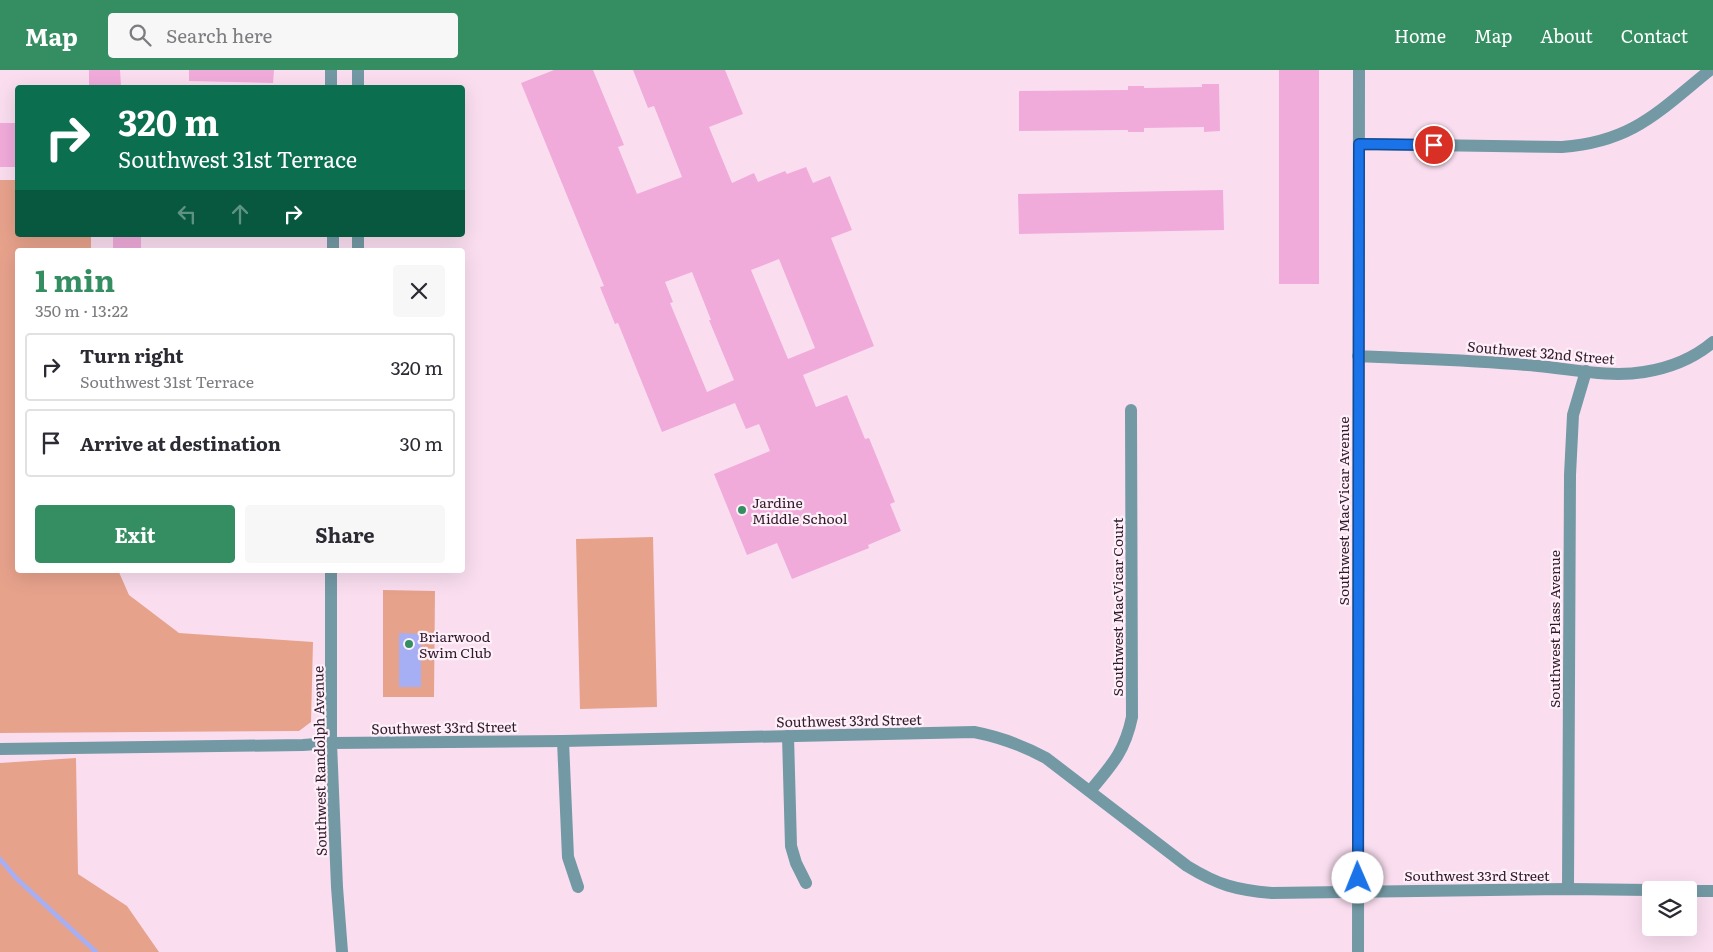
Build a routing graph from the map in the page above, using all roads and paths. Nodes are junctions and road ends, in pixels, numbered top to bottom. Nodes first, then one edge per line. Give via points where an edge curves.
1 (331, 70) edge
2 (358, 70) edge
3 (1359, 70) edge
4 (1707, 71) edge
5 (331, 85) edge
6 (358, 85) edge
7 (1359, 144) junction
8 (1713, 342) edge
9 (1358, 356) junction
10 (1586, 370) junction
11 (1131, 410) dead end
12 (331, 573) edge
13 (788, 736) junction
14 (563, 740) junction
15 (332, 743) junction
16 (0, 749) edge
17 (1090, 791) junction
18 (806, 883) dead end
19 (578, 887) dead end
20 (1568, 889) junction
21 (1642, 890) edge
22 (1697, 891) edge
23 (1713, 891) edge
24 (1358, 892) junction
25 (342, 952) edge
26 (1358, 952) edge

1 - 5 street
2 - 6 street
3 - 7 street, Southwest MacVicar Avenue
4 - 7 street via 1654,116 1619,136 1593,143 1562,146
7 - 9 street, Southwest MacVicar Avenue
8 - 10 street, Southwest 32nd Street via 1686,359 1658,369 1629,374
9 - 10 street, Southwest 32nd Street
9 - 24 street, Southwest MacVicar Avenue
10 - 20 street, Southwest Plass Avenue via 1573,415 1570,474
11 - 17 street, Southwest MacVicar Court via 1132,717 1129,735 1121,752
12 - 15 street, Southwest Randolph Avenue
13 - 14 street, Southwest 33rd Street
13 - 17 street, Southwest 33rd Street via 974,732 1025,746
13 - 18 street via 791,846
14 - 15 street, Southwest 33rd Street
14 - 19 street via 568,857
15 - 16 street, Southwest 33rd Street
15 - 25 street, Southwest Randolph Avenue
17 - 24 street, Southwest 33rd Street via 1187,866 1222,885 1272,893
20 - 21 street, Southwest 33rd Street
20 - 24 street, Southwest 33rd Street
22 - 23 street
24 - 26 street, Southwest MacVicar Avenue

